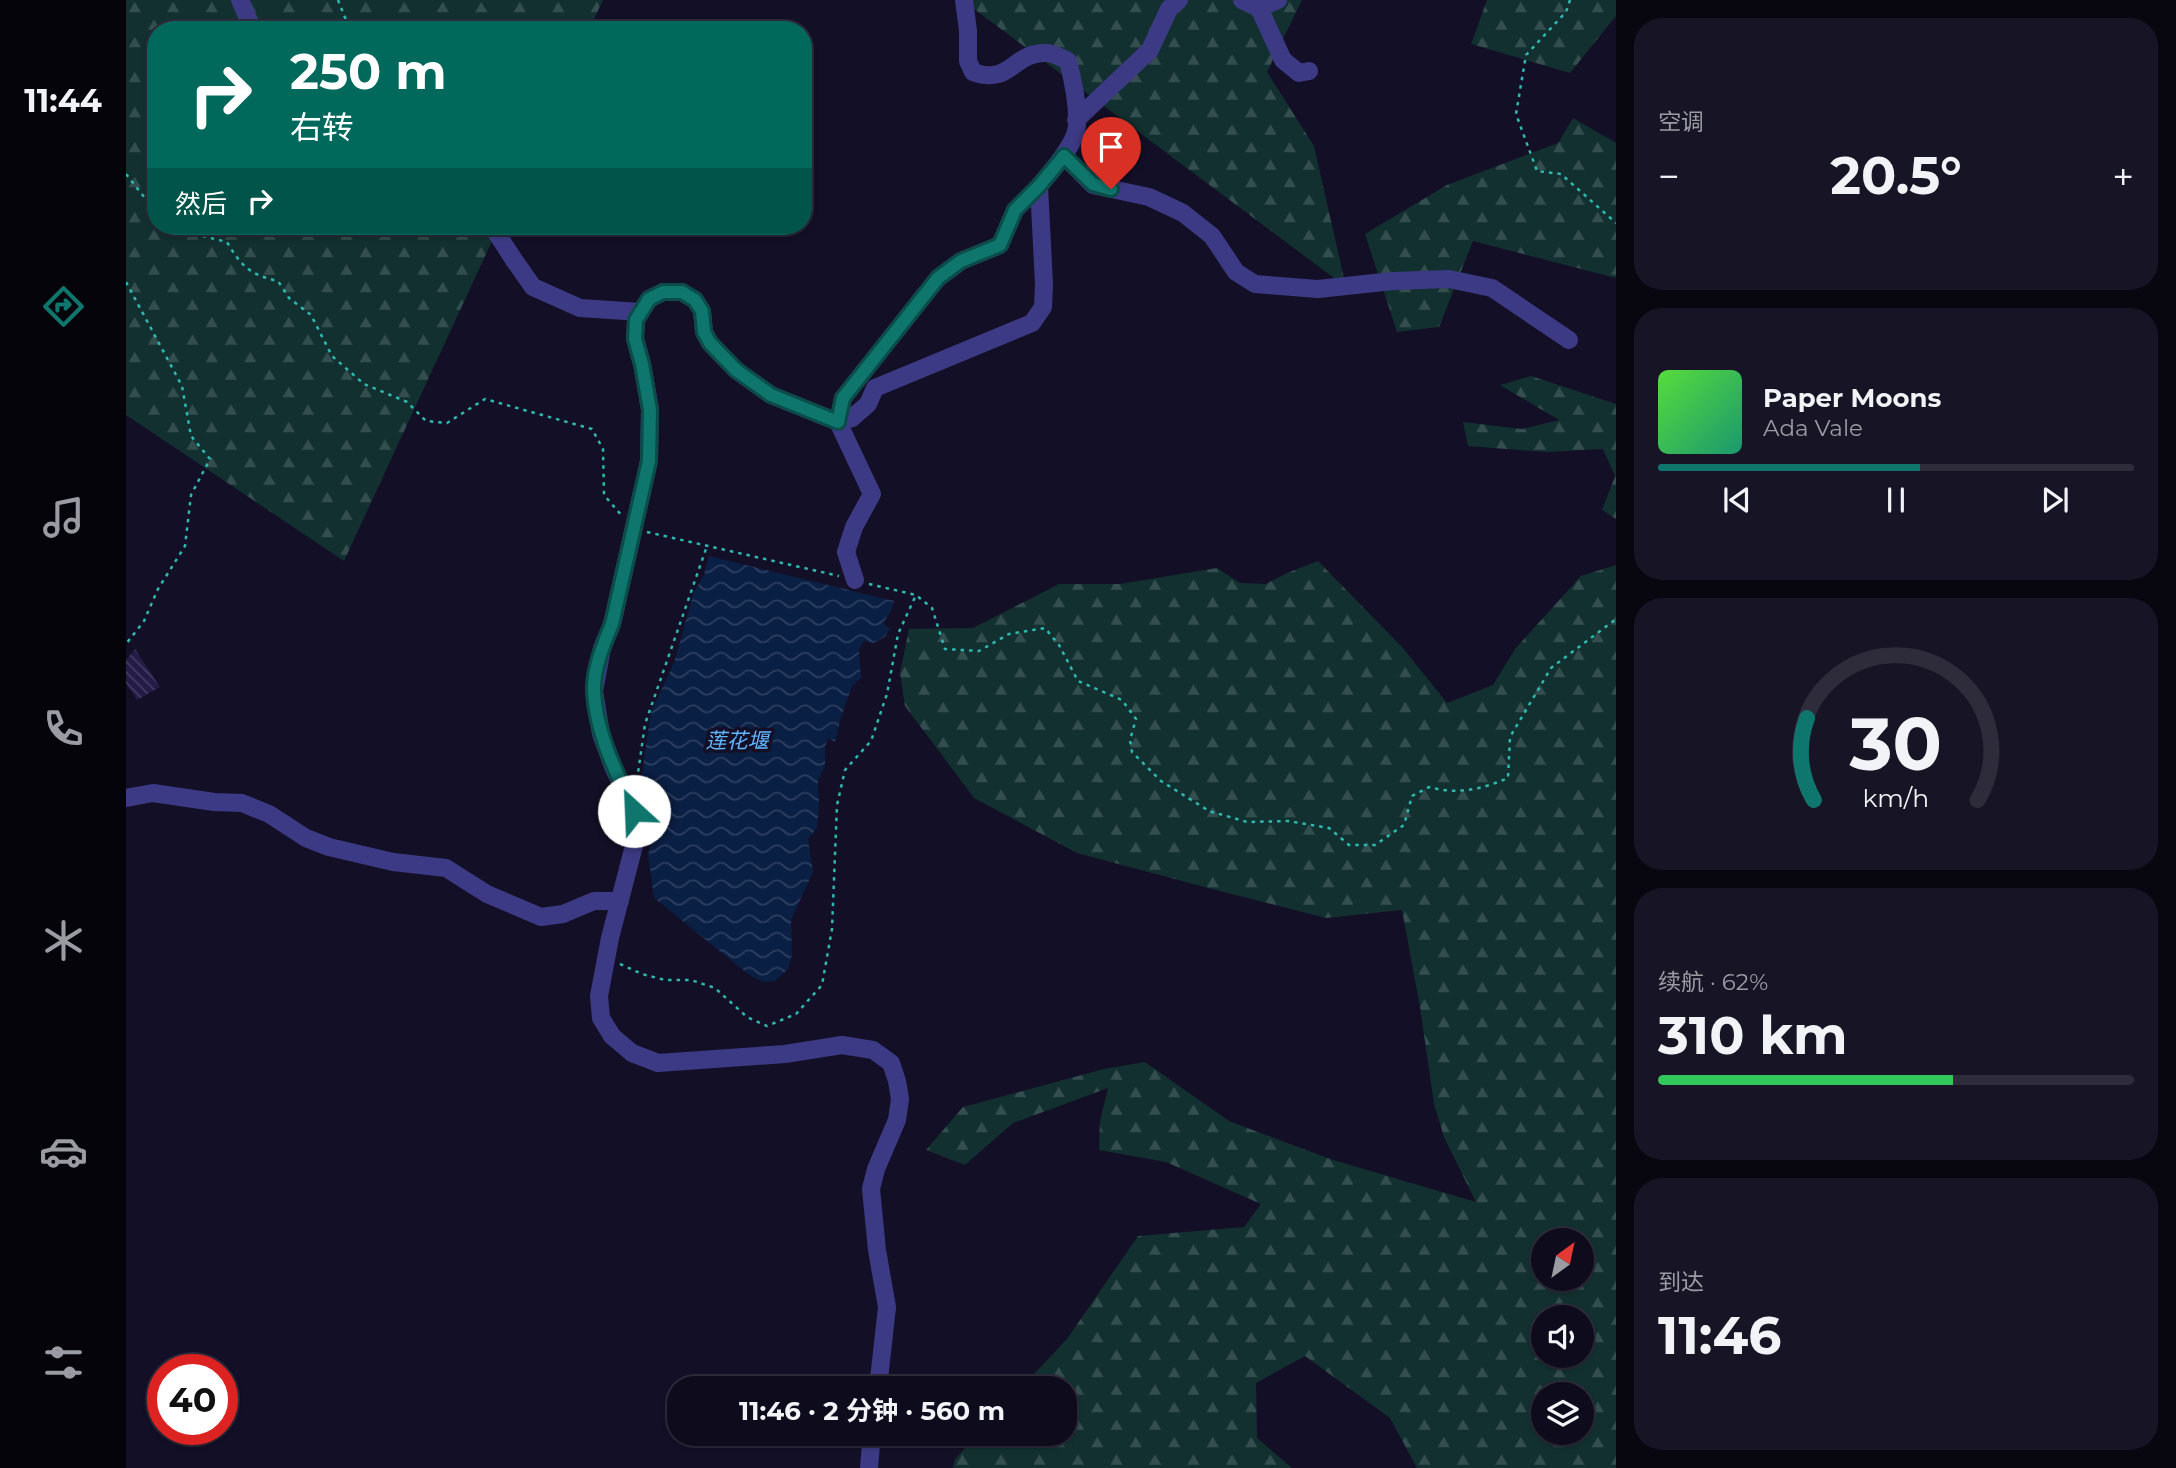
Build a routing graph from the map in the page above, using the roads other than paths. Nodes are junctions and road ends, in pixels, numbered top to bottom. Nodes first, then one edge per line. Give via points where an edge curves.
1 (240, 0) edge
2 (964, 0) edge
3 (1179, 0) edge
4 (1242, 0) edge
5 (1278, 0) edge
6 (1259, 8) junction
7 (249, 21) edge
8 (1309, 71) dead end
9 (1076, 120) junction
10 (1064, 156) junction
11 (1039, 186) junction
12 (498, 235) edge
13 (640, 312) junction
14 (1569, 340) dead end
15 (838, 422) junction
16 (855, 580) road end
17 (128, 794) edge
18 (620, 901) junction
19 (879, 1376) edge
20 (871, 1446) edge
21 (869, 1468) edge

1 - 7 street
2 - 9 street via 968,61 973,72 1000,74 1023,58 1048,52 1068,61
3 - 9 street via 1169,9 1150,50
4 - 6 street
5 - 6 street
6 - 8 street via 1283,60 1299,73
9 - 10 street via 1077,129
10 - 11 street
10 - 14 street via 1093,184 1149,197 1184,213 1212,236 1236,272 1255,284 1318,289 1449,279 1492,288
11 - 15 street via 1015,210 1000,245 961,261 938,278 843,398
11 - 15 street via 1043,307 1032,323 875,388 868,404 852,418
12 - 13 street via 533,287 580,308
13 - 15 street via 649,299 663,292 682,292 695,300 710,343 736,370 771,395
13 - 18 street via 635,339 650,410 649,461 594,691 601,734 634,811 636,838
15 - 16 street via 872,494 846,552
17 - 18 street via 242,803 329,847 446,868 487,894 541,917 563,915 594,901
18 - 19 street via 599,996 601,1018 612,1036 632,1053 658,1063 685,1062 842,1045 873,1050 891,1063 900,1100 897,1120 871,1189 887,1307
20 - 21 street

